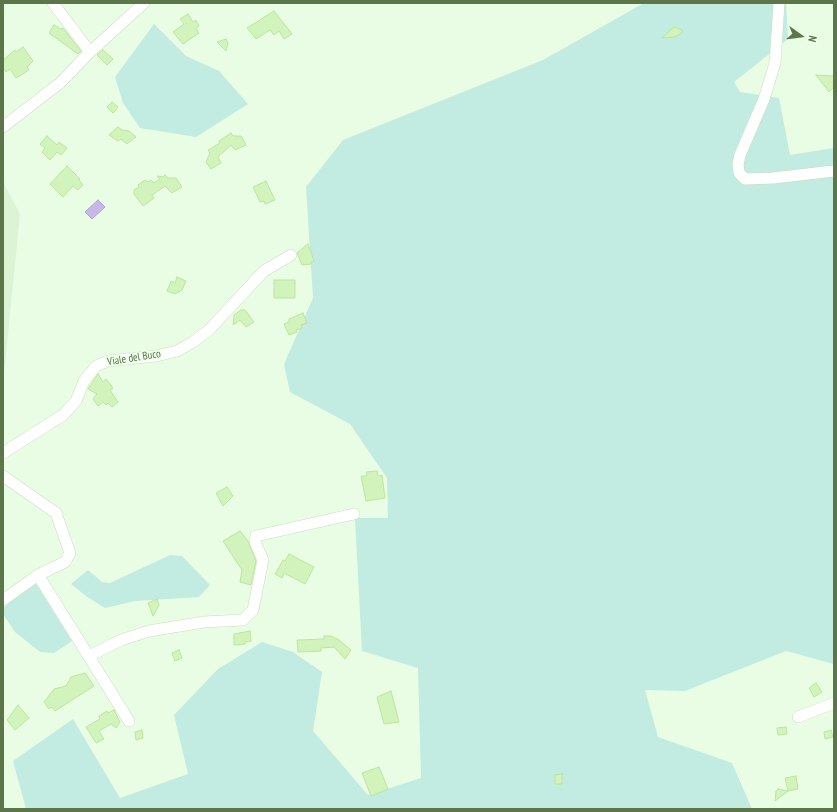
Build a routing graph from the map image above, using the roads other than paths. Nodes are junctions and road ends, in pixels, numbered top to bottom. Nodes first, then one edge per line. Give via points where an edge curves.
1 (53, 3) edge
2 (144, 3) edge
3 (779, 3) edge
4 (90, 52) junction
5 (3, 127) edge
6 (834, 171) edge
7 (292, 255) dead end
8 (3, 453) edge
9 (3, 476) edge
10 (354, 514) dead end
11 (38, 575) junction
12 (3, 600) edge
13 (89, 656) junction
14 (834, 703) edge
15 (798, 717) dead end
16 (129, 721) dead end

1 - 4 street
2 - 4 street
3 - 6 street via 774,63 764,98 740,155 739,173 745,179
4 - 5 street via 60,83
7 - 8 street, Viale del Buco via 264,271 209,330 193,342 177,351 108,361 96,366 84,381 76,402 63,415
9 - 11 street via 56,513 61,527 70,554 65,562
10 - 13 street via 256,536 255,542 263,560 253,610 243,620 204,622 149,631 121,640
11 - 12 street
11 - 13 street
13 - 16 street
14 - 15 street

